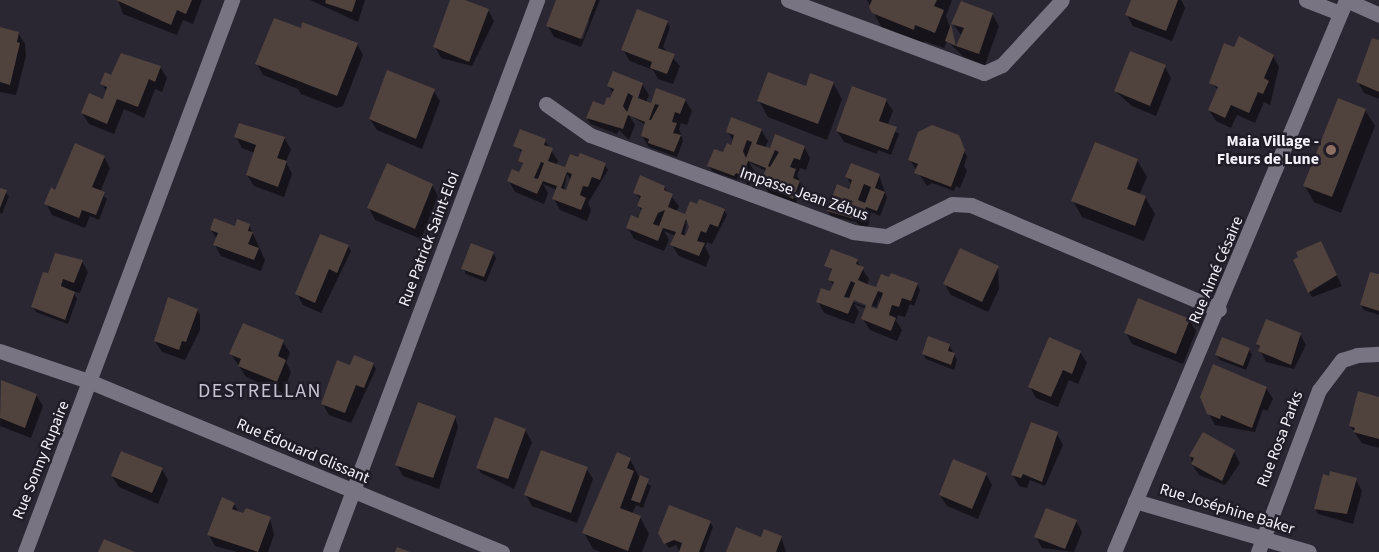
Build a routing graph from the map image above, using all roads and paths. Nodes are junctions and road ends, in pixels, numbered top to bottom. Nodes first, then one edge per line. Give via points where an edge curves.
1 (231, 0) edge
2 (537, 0) edge
3 (788, 0) edge
4 (1062, 0) edge
5 (1306, 0) edge
6 (1344, 4) edge
7 (1379, 15) edge
8 (546, 104) dead end
9 (1219, 310) junction
10 (0, 351) edge
11 (1379, 354) edge
12 (91, 382) junction
13 (354, 491) junction
14 (1135, 501) junction
15 (1259, 545) edge
16 (25, 552) edge
17 (330, 552) edge
18 (502, 552) edge
19 (1114, 552) edge
20 (1309, 552) edge

1 - 12 street
2 - 13 street, Rue Patrick Saint-Eloi
3 - 4 street via 984,73 1002,65
5 - 6 street
6 - 7 street
6 - 9 street, Rue Aimé Césaire
8 - 9 street, Impasse Jean Zébus via 590,135 854,232 886,236 952,204 971,205 1011,218
9 - 14 street, Rue Aimé Césaire
10 - 12 street, Rue Édouard Glissant
11 - 15 street, Rue Rosa Parks via 1342,360 1319,390
12 - 13 street, Rue Édouard Glissant
12 - 16 street, Rue Sonny Rupaire
13 - 17 street, Rue Patrick Saint-Eloi
13 - 18 street, Rue Édouard Glissant
14 - 15 street, Rue Joséphine Baker
14 - 19 street, Rue Aimé Césaire
15 - 20 street, Rue Joséphine Baker

